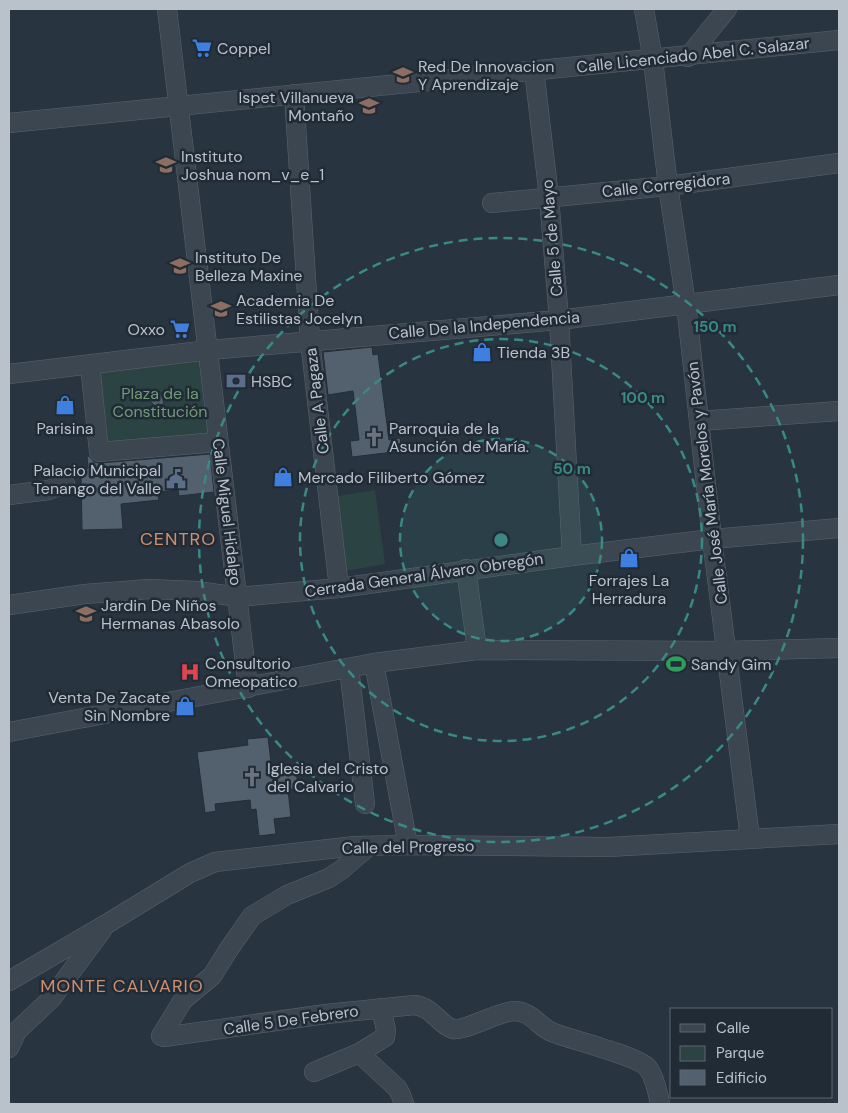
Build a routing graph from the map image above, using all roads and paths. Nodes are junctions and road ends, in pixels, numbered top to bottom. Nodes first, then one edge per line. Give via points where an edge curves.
1 (167, 9) edge
2 (644, 9) edge
3 (727, 9) edge
4 (839, 40) edge
5 (688, 56) junction
6 (653, 60) junction
7 (534, 70) junction
8 (294, 94) junction
9 (178, 106) junction
10 (9, 123) edge
11 (839, 163) edge
12 (668, 186) junction
13 (549, 197) junction
14 (492, 204) dead end
15 (839, 285) edge
16 (686, 304) junction
17 (559, 320) junction
18 (310, 341) junction
19 (209, 350) junction
20 (90, 365) junction
21 (9, 374) edge
22 (839, 411) edge
23 (699, 421) junction
24 (218, 442) junction
25 (66, 484) dead end
26 (9, 495) edge
27 (839, 528) edge
28 (712, 539) junction
29 (572, 556) junction
30 (466, 569) junction
31 (339, 588) junction
32 (238, 597) junction
33 (9, 605) edge
34 (839, 648) edge
35 (477, 650) junction
36 (726, 651) junction
37 (374, 663) junction
38 (349, 668) junction
39 (248, 688) junction
40 (9, 732) edge
41 (365, 804) dead end
42 (839, 834) edge
43 (750, 838) junction
44 (408, 845) junction
45 (369, 846) junction
46 (105, 925) junction
47 (9, 981) edge
48 (381, 1008) junction
49 (9, 1048) edge
50 (359, 1053) junction
51 (314, 1072) dead end
52 (404, 1104) edge
53 (660, 1104) edge

1 - 9 street, Calle Miguel Hidalgo
2 - 6 street, Calle José María Morelos y Pavón
3 - 5 street
4 - 5 street, Calle Licenciado Abel C. Salazar
5 - 6 street, Calle Licenciado Abel C. Salazar
6 - 7 street, Calle Licenciado Abel C. Salazar
6 - 12 street, Calle José María Morelos y Pavón
7 - 8 street, Calle Licenciado Abel C. Salazar
7 - 13 street, Calle 5 de Mayo
8 - 9 street, Calle Licenciado Abel C. Salazar
8 - 18 street, Calle A Pagaza
9 - 10 street, Calle Licenciado Abel C. Salazar
9 - 19 street, Calle Miguel Hidalgo
11 - 12 street, Calle Corregidora
12 - 13 street, Calle Corregidora
12 - 16 street, Calle José María Morelos y Pavón
13 - 14 street, Calle Corregidora
13 - 17 street, Calle 5 de Mayo
15 - 16 street, Calle De la Independencia
16 - 17 street, Calle De la Independencia
16 - 23 street, Calle José María Morelos y Pavón
17 - 18 street, Calle De la Independencia
17 - 29 street, Calle 5 de Mayo
18 - 19 street, Calle De la Independencia
18 - 31 street, Calle A Pagaza
19 - 20 street, Calle De la Independencia
19 - 24 street, Calle Miguel Hidalgo
20 - 21 street, Calle De la Independencia
20 - 24 street via 99,452
22 - 23 street
23 - 28 street, Calle José María Morelos y Pavón
24 - 32 street, Calle Miguel Hidalgo
25 - 26 street via 49,490
27 - 28 street, Cerrada General Álvaro Obregón
28 - 29 street, Cerrada General Álvaro Obregón
28 - 36 street, Calle José María Morelos y Pavón
29 - 30 street, Cerrada General Álvaro Obregón
30 - 31 street, Cerrada General Álvaro Obregón
30 - 35 street
31 - 32 street, Cerrada General Álvaro Obregón
32 - 33 street, Cerrada General Álvaro Obregón via 149,589
32 - 39 street, Calle Miguel Hidalgo
34 - 36 street
35 - 36 street
35 - 37 street
36 - 43 street, Calle José María Morelos y Pavón
37 - 38 street
37 - 44 street
38 - 39 street
38 - 41 street
39 - 40 street
42 - 43 street, Calle del Progreso
43 - 44 street, Calle del Progreso via 608,848
44 - 45 street, Calle del Progreso
45 - 46 street, Calle del Progreso via 215,862
45 - 48 street, Calle 5 De Febrero via 329,878 288,895 252,916 212,976 183,1000 161,1036
46 - 47 street, Calle del Progreso
46 - 49 street via 51,999 17,1031
48 - 50 street via 385,1037
48 - 53 street, Calle 5 De Febrero via 422,1006 454,1029 509,1012 530,1015 545,1030 583,1041 647,1068 658,1090
50 - 51 street
50 - 52 street via 391,1082

